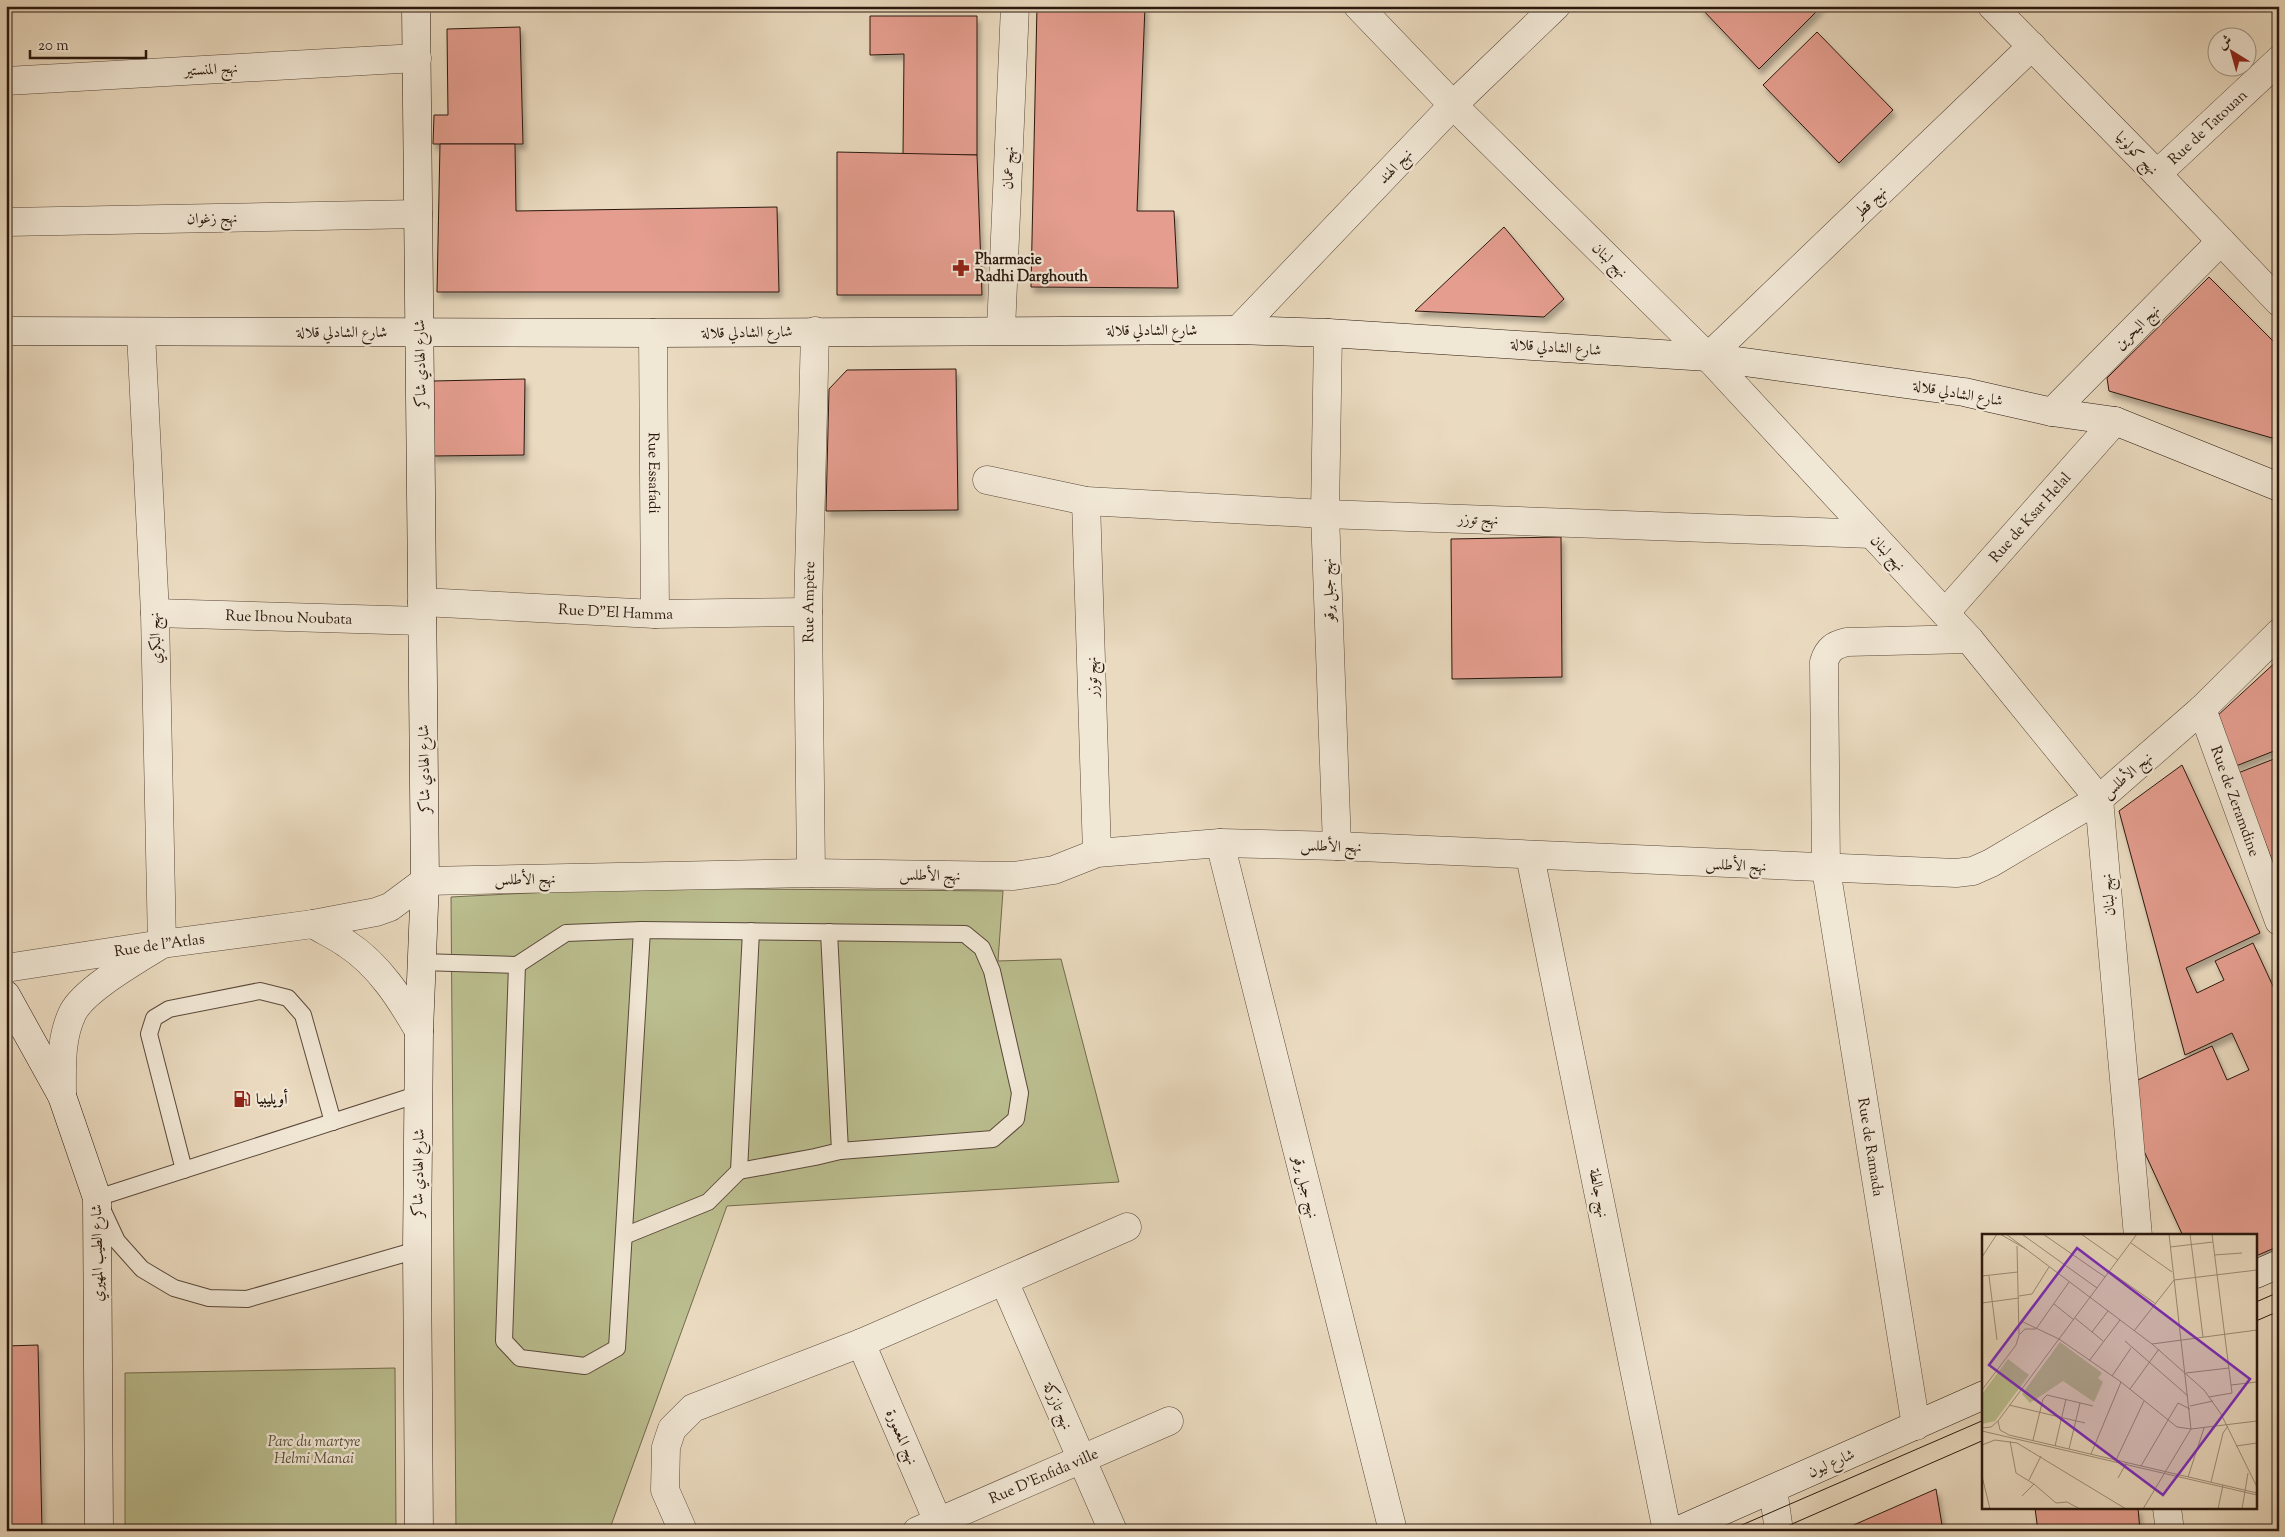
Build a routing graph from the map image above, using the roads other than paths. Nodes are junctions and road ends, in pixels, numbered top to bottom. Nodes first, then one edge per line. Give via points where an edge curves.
1 (416, 6) edge
2 (1015, 6) edge
3 (1358, 6) edge
4 (1556, 6) edge
5 (1992, 6) edge
6 (2032, 46) junction
7 (417, 58) junction
8 (2279, 60) edge
9 (6, 81) edge
10 (1453, 105) junction
11 (2158, 174) junction
12 (418, 214) junction
13 (6, 222) edge
14 (2222, 241) junction
15 (2279, 302) edge
16 (1001, 330) junction
17 (1238, 330) junction
18 (6, 331) edge
19 (815, 331) junction
20 (419, 332) junction
21 (141, 333) junction
22 (653, 333) junction
23 (1328, 333) junction
24 (1708, 357) junction
25 (2052, 412) junction
26 (2115, 421) junction
27 (987, 480) dead end
28 (2279, 487) edge
29 (1086, 501) junction
30 (1325, 514) junction
31 (1871, 534) junction
32 (422, 612) junction
33 (808, 612) junction
34 (155, 613) junction
35 (1945, 613) junction
36 (655, 614) junction
37 (2279, 633) edge
38 (1969, 639) junction
39 (2202, 708) junction
40 (2099, 799) junction
41 (1220, 843) junction
42 (1337, 846) junction
43 (1098, 853) junction
44 (1530, 856) junction
45 (1826, 869) junction
46 (811, 873) junction
47 (425, 881) junction
48 (2279, 921) edge
49 (313, 924) junction
50 (642, 930) junction
51 (751, 931) junction
52 (829, 932) junction
53 (162, 944) junction
54 (421, 962) junction
55 (517, 965) junction
56 (6, 968) edge
57 (6, 995) edge
58 (419, 1031) junction
59 (419, 1094) junction
60 (62, 1096) junction
61 (333, 1122) junction
62 (840, 1150) junction
63 (184, 1170) junction
64 (739, 1170) junction
65 (97, 1198) junction
66 (1127, 1227) dead end
67 (2138, 1234) edge
68 (624, 1236) junction
69 (417, 1250) junction
70 (2279, 1264) edge
71 (2258, 1273) edge
72 (1004, 1281) junction
73 (861, 1343) junction
74 (1982, 1396) edge
75 (1169, 1421) dead end
76 (1916, 1426) junction
77 (1082, 1459) junction
78 (1773, 1489) junction
79 (2167, 1510) edge
80 (933, 1528) edge
81 (98, 1531) edge
82 (419, 1531) edge
83 (683, 1531) edge
84 (1113, 1531) edge
85 (1393, 1531) edge
86 (1667, 1531) edge
87 (1677, 1531) edge
88 (1779, 1531) edge
89 (2170, 1531) edge

1 - 7 street, شارع الهادي شاكر
2 - 16 street, نهج عمان
3 - 10 street, نهج لبنان
4 - 10 street, نهج الهند
5 - 6 street, نهج كولونيا
6 - 11 street, نهج كولونيا
6 - 24 street, نهج قطر
7 - 9 street, نهج المنستير
7 - 12 street, شارع الهادي شاكر
8 - 11 street, Rue de Tatouan
10 - 17 street, نهج الهند
10 - 24 street, نهج لبنان
11 - 14 street, نهج كولونيا
12 - 13 street, نهج زغوان
12 - 20 street, شارع الهادي شاكر
14 - 15 street, نهج كولونيا
14 - 25 street, نهج البحرين
16 - 17 street, شارع الشادلي قلالة
16 - 19 street, شارع الشادلي قلالة
17 - 23 street, شارع الشادلي قلالة
18 - 21 street, شارع الشادلي قلالة
19 - 22 street, شارع الشادلي قلالة
19 - 33 street, Rue Ampère
20 - 21 street, شارع الشادلي قلالة
20 - 22 street, شارع الشادلي قلالة
20 - 32 street, شارع الهادي شاكر
21 - 34 street, نهج البكري
22 - 36 street, Rue Essafadi
23 - 24 street, شارع الشادلي قلالة
23 - 30 street, نهج جبل برقو
24 - 25 street, شارع الشادلي قلالة via 1964,392
24 - 31 street, نهج لبنان
25 - 26 street, شارع الشادلي قلالة
26 - 28 street, شارع الشادلي قلالة
26 - 35 street, Rue de Ksar Helal
27 - 29 street, نهج توزر
29 - 30 street, نهج توزر
29 - 43 street, نهج توزر
30 - 31 street, نهج توزر
30 - 42 street, نهج جبل برقو
31 - 35 street, نهج لبنان
32 - 34 street, Rue Ibnou Noubata
32 - 36 street, Rue D"El Hamma
32 - 47 street, شارع الهادي شاكر
33 - 36 street, Rue D"El Hamma
33 - 46 street, Rue Ampère
34 - 53 street, نهج البكري
35 - 38 street, نهج لبنان
37 - 39 street, نهج الأطلس
38 - 40 street, نهج لبنان
38 - 45 street, Rue de Ramada via 1848,642 1827,651 1824,662
39 - 40 street, نهج الأطلس
39 - 48 street, Rue de Zeramdine
40 - 45 street, نهج الأطلس via 1973,871
40 - 67 street, نهج لبنان
41 - 42 street, نهج الأطلس
41 - 43 street, نهج الأطلس
41 - 85 street, نهج جبل برقو
42 - 44 street, نهج الأطلس
43 - 46 street, نهج الأطلس via 1054,870 1014,876
44 - 45 street, نهج الأطلس
44 - 86 street, نهج جالطة
45 - 76 street, Rue de Ramada
46 - 47 street, نهج الأطلس
47 - 49 street via 390,907
47 - 54 street, شارع الهادي شاكر
49 - 53 street, Rue de l"Atlas
49 - 58 street via 348,944 375,968 400,998
50 - 51 lane
50 - 55 lane via 566,933
50 - 68 lane
51 - 52 lane
51 - 64 lane
52 - 62 lane
52 - 62 lane via 965,934 982,948 992,971 1020,1093 1016,1119 993,1139
53 - 56 street, Rue de l"Atlas
53 - 60 street via 97,988 74,1010 65,1040
54 - 55 lane
54 - 58 street, شارع الهادي شاكر
55 - 68 lane via 504,1341 520,1358 585,1366 617,1348
57 - 60 street, شارع الطيب المهيري
58 - 59 street, شارع الهادي شاكر
59 - 61 lane
59 - 69 street, شارع الهادي شاكر
60 - 65 street, شارع الطيب المهيري
61 - 63 lane
61 - 63 lane via 303,1015 288,998 260,991 168,1009 154,1018 149,1034
62 - 64 lane
63 - 65 lane
64 - 68 lane via 708,1202
65 - 69 lane via 117,1241 142,1268 174,1288 209,1298 247,1299
65 - 81 street, شارع الطيب المهيري
66 - 72 street
69 - 82 street, شارع الهادي شاكر
70 - 71 street
72 - 73 street
72 - 77 street, نهج تازركة
73 - 80 street, نهج المعمورة
73 - 83 street via 693,1408 672,1429 666,1447 665,1490
74 - 76 street, شارع ليون
75 - 77 street, Rue D'Enfida ville
76 - 78 street, شارع ليون
77 - 80 street, Rue D'Enfida ville
77 - 84 street, نهج تازركة
78 - 87 street, شارع ليون
78 - 88 street
79 - 89 street

